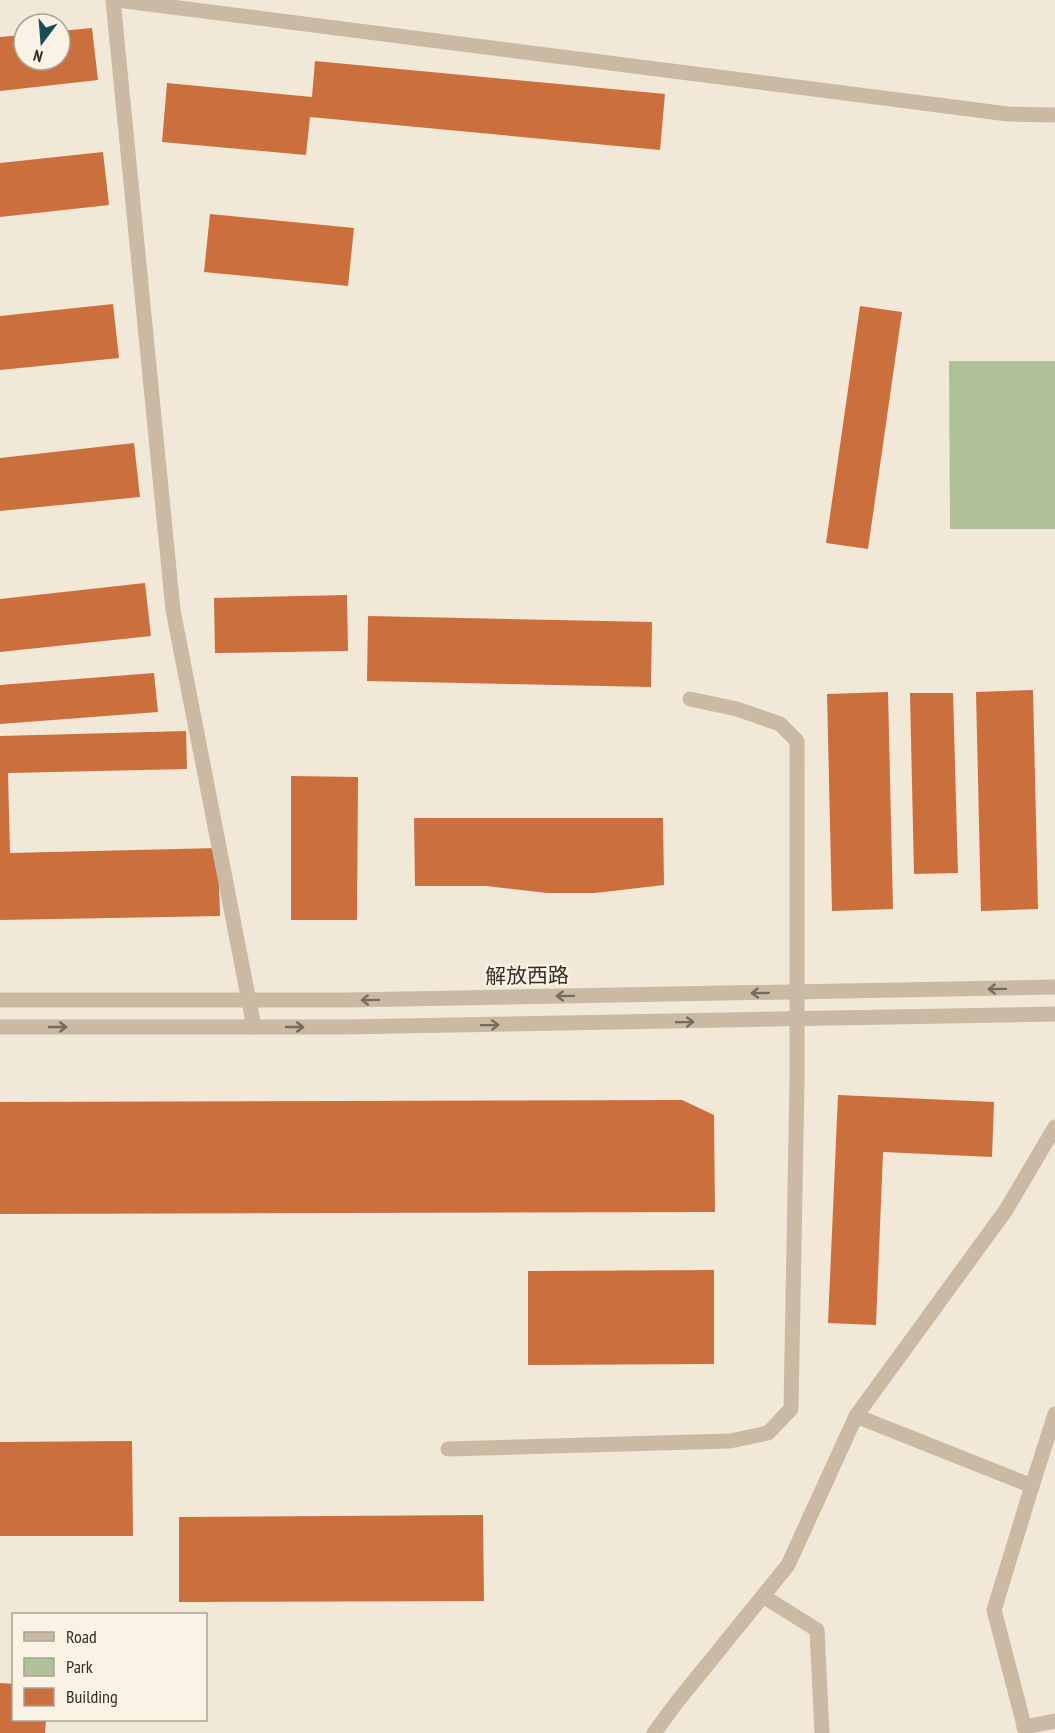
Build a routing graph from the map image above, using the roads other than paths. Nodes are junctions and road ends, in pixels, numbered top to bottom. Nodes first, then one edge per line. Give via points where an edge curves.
1 (115, 0) edge
2 (1055, 115) edge
3 (690, 699) dead end
4 (1055, 987) edge
5 (797, 992) junction
6 (0, 1000) edge
7 (249, 1000) junction
8 (1055, 1014) edge
9 (797, 1020) junction
10 (0, 1027) edge
11 (254, 1027) junction
12 (1055, 1127) edge
13 (1055, 1414) edge
14 (856, 1416) junction
15 (448, 1449) dead end
16 (1032, 1486) junction
17 (763, 1596) junction
18 (1055, 1721) edge
19 (1025, 1730) edge
20 (654, 1733) edge
21 (822, 1733) edge

1 - 2 street via 1008,114
1 - 7 street via 173,610
3 - 5 street via 780,724 797,741
4 -> 5 street, 解放西路
5 -> 7 street, 解放西路
5 - 9 street
6 - 7 street, 解放西路
7 - 11 street
8 - 9 street
11 -> 9 street
9 - 15 street via 790,1409 768,1433 730,1440
10 -> 11 street
12 - 14 street via 1006,1210
13 - 16 street
14 - 16 street
14 - 17 street via 788,1564
16 - 19 street via 994,1610
17 - 20 street
17 - 21 street via 817,1630
18 - 19 street

